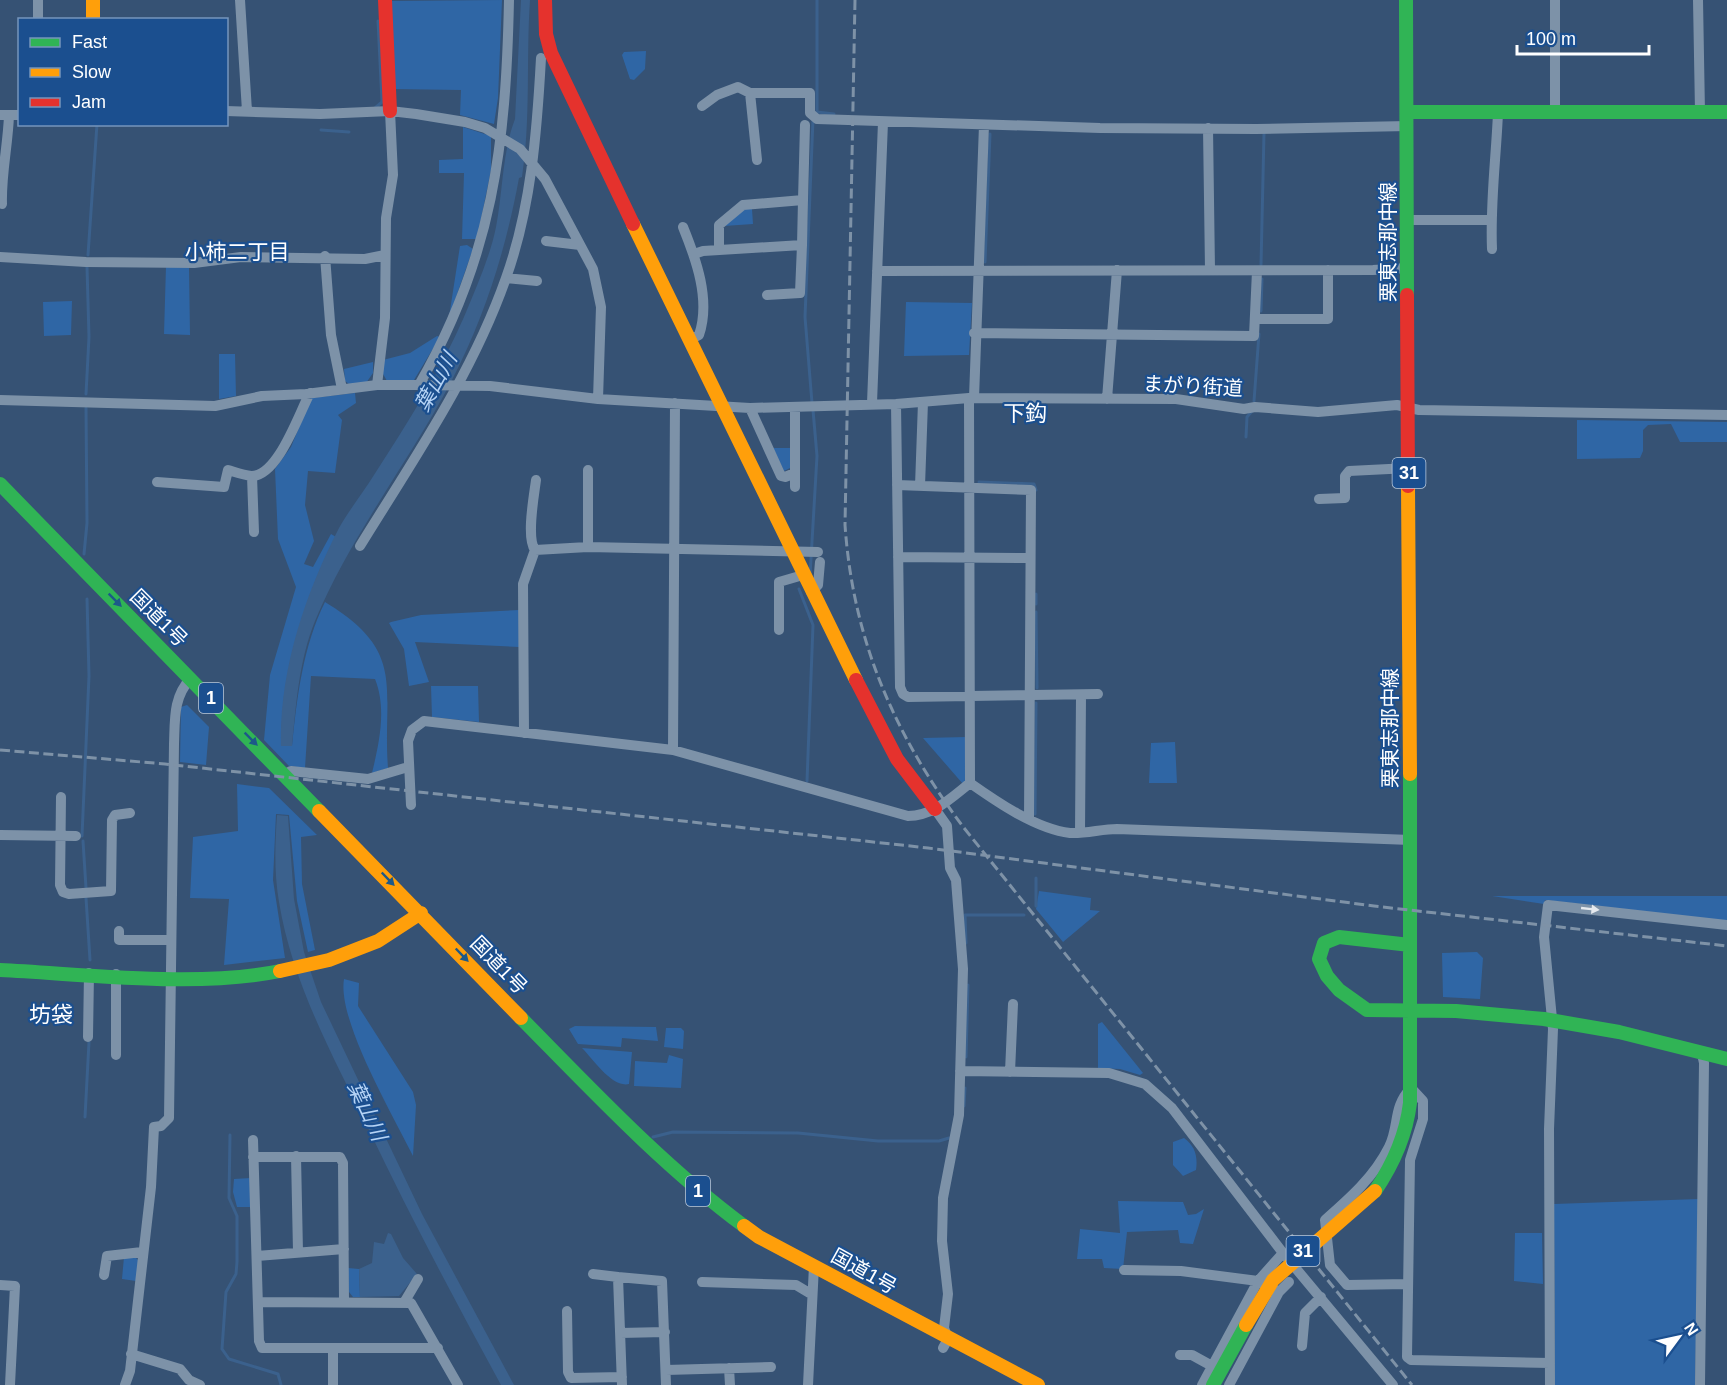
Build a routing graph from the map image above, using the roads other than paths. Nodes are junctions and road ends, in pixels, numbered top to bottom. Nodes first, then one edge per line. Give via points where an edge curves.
1 (38, 0) edge
2 (93, 0) edge
3 (240, 0) edge
4 (385, 0) edge
5 (509, 0) edge
6 (545, 0) edge
7 (1406, 0) edge
8 (1555, 0) edge
9 (1698, 0) edge
10 (38, 18) edge
11 (93, 18) edge
12 (541, 58) dead end
13 (750, 93) junction
14 (702, 106) dead end
15 (228, 111) edge
16 (247, 111) junction
17 (390, 111) junction
18 (1700, 112) junction
19 (1727, 112) edge
20 (1498, 113) junction
21 (1555, 114) junction
22 (10, 115) edge
23 (1408, 119) junction
24 (883, 122) junction
25 (805, 125) dead end
26 (984, 125) junction
27 (1208, 128) junction
28 (501, 136) junction
29 (757, 160) dead end
30 (532, 161) junction
31 (803, 200) junction
32 (2, 204) dead end
33 (1408, 220) junction
34 (1491, 220) junction
35 (682, 227) dead end
36 (546, 241) dead end
37 (580, 245) junction
38 (801, 245) junction
39 (1492, 249) dead end
40 (719, 250) junction
41 (694, 254) junction
42 (385, 255) junction
43 (325, 256) junction
44 (0, 257) edge
45 (1407, 268) junction
46 (978, 270) junction
47 (1117, 270) junction
48 (1210, 270) junction
49 (1328, 270) junction
50 (878, 271) junction
51 (1257, 271) junction
52 (506, 278) junction
53 (537, 281) dead end
54 (767, 295) dead end
55 (1255, 319) junction
56 (974, 333) junction
57 (1113, 333) junction
58 (689, 340) junction
59 (377, 385) junction
60 (421, 385) junction
61 (457, 385) junction
62 (342, 389) junction
63 (310, 393) junction
64 (971, 398) junction
65 (598, 399) junction
66 (1107, 399) junction
67 (0, 400) edge
68 (923, 402) junction
69 (675, 403) junction
70 (872, 403) junction
71 (896, 404) junction
72 (720, 405) junction
73 (750, 408) junction
74 (795, 408) junction
75 (1409, 408) junction
76 (1727, 416) edge
77 (1409, 468) junction
78 (588, 470) dead end
79 (795, 473) junction
80 (252, 476) junction
81 (536, 480) dead end
82 (157, 482) dead end
83 (0, 484) edge
84 (897, 485) junction
85 (920, 486) junction
86 (795, 487) dead end
87 (971, 487) junction
88 (0, 499) edge
89 (1319, 500) dead end
90 (254, 532) dead end
91 (360, 546) dead end
92 (588, 547) junction
93 (674, 549) junction
94 (535, 550) junction
95 (791, 550) junction
96 (898, 557) junction
97 (971, 558) junction
98 (1029, 558) junction
99 (803, 575) junction
100 (811, 592) junction
101 (779, 630) dead end
102 (187, 682) junction
103 (1098, 694) dead end
104 (971, 696) junction
105 (1031, 696) junction
106 (1082, 696) junction
107 (524, 733) junction
108 (673, 750) junction
109 (404, 768) junction
110 (285, 774) junction
111 (970, 783) junction
112 (61, 797) dead end
113 (411, 805) dead end
114 (935, 809) junction
115 (130, 813) dead end
116 (1029, 819) junction
117 (1080, 832) junction
118 (0, 835) edge
119 (61, 836) junction
120 (76, 836) dead end
121 (1411, 840) junction
122 (417, 917) junction
123 (1727, 925) edge
124 (119, 931) dead end
125 (171, 940) junction
126 (1410, 945) junction
127 (0, 970) edge
128 (89, 973) junction
129 (116, 974) junction
130 (171, 977) junction
131 (1013, 1004) dead end
132 (1410, 1009) junction
133 (1551, 1019) junction
134 (88, 1037) dead end
135 (1702, 1054) junction
136 (116, 1055) dead end
137 (1727, 1059) edge
138 (960, 1071) junction
139 (1010, 1072) junction
140 (1411, 1088) junction
141 (254, 1140) dead end
142 (296, 1156) junction
143 (254, 1157) junction
144 (344, 1249) junction
145 (142, 1252) junction
146 (298, 1252) junction
147 (1283, 1253) junction
148 (257, 1256) junction
149 (1124, 1270) dead end
150 (814, 1272) junction
151 (593, 1274) dead end
152 (104, 1275) dead end
153 (618, 1277) junction
154 (418, 1280) dead end
155 (1258, 1281) junction
156 (702, 1282) dead end
157 (1289, 1282) dead end
158 (1408, 1284) junction
159 (0, 1285) edge
160 (1278, 1292) junction
161 (811, 1294) junction
162 (1321, 1297) junction
163 (344, 1301) junction
164 (405, 1301) junction
165 (258, 1302) junction
166 (567, 1311) dead end
167 (665, 1332) junction
168 (620, 1333) junction
169 (1300, 1341) dead end
170 (945, 1344) junction
171 (438, 1348) junction
172 (333, 1350) junction
173 (131, 1354) junction
174 (1180, 1355) dead end
175 (1550, 1364) junction
176 (771, 1366) dead end
177 (1212, 1366) junction
178 (729, 1368) junction
179 (666, 1370) junction
180 (622, 1381) edge
181 (187, 1382) edge
182 (10, 1385) edge
183 (125, 1385) edge
184 (200, 1385) edge
185 (333, 1385) edge
186 (458, 1385) edge
187 (666, 1385) edge
188 (729, 1385) edge
189 (808, 1385) edge
190 (1013, 1385) edge
191 (1038, 1385) edge
192 (1202, 1385) edge
193 (1214, 1385) edge
194 (1229, 1385) edge
195 (1394, 1385) edge
196 (1550, 1385) edge
197 (1700, 1385) edge

1 - 10 street
2 - 11 main road
3 - 16 street
4 - 17 main road
5 - 28 street
6 - 58 main road via 551,53
7 - 23 main road, 栗東志那中線 / 31
8 - 21 street
9 - 18 street
12 - 30 street
13 - 14 street via 738,87
13 - 24 street via 810,93 813,116
13 - 29 street
15 - 16 street
16 - 17 street
17 - 28 street via 465,122
17 - 42 street via 393,175
18 - 19 main road
18 - 21 main road
20 - 21 main road
20 - 23 main road
20 - 34 street
22 - 32 street
23 - 27 street
23 - 33 main road, 栗東志那中線 / 31
24 - 26 street
24 - 50 street
25 - 31 street
26 - 27 street
26 - 46 street
27 - 48 street
28 - 30 street
28 - 60 street via 491,200 473,267
30 - 37 street
30 - 52 street
31 - 38 street
31 - 40 street via 742,205 719,225
33 - 34 street
33 - 45 main road, 栗東志那中線 / 31
34 - 39 street
35 - 41 street
36 - 37 street
37 - 65 street via 593,269 601,307
38 - 40 street
38 - 54 street via 800,293
40 - 41 street
41 - 58 street via 699,268 702,326 699,335
42 - 43 street via 365,259
42 - 59 street via 384,328
43 - 44 street via 241,257 203,263
43 - 62 street via 331,334
45 - 49 street
45 - 75 main road, 栗東志那中線 / 31
46 - 47 street
46 - 50 street
46 - 56 street
47 - 48 street
47 - 57 street
48 - 51 street
49 - 51 street
49 - 55 street via 1328,319
50 - 70 street
51 - 55 street
52 - 53 street
52 - 61 street
55 - 57 street via 1254,336
56 - 57 street
56 - 64 street
57 - 66 street
58 - 72 main road
59 - 60 street, まがり街道
59 - 62 street, まがり街道
60 - 61 street, まがり街道
61 - 65 street, まがり街道
61 - 91 street
62 - 63 street, まがり街道
63 - 67 street, まがり街道 via 262,396 215,406
63 - 80 street via 283,449 263,473
64 - 66 street, まがり街道
64 - 68 street, まがり街道
64 - 87 street
65 - 69 street, まがり街道
66 - 75 street, まがり街道 via 1176,399 1244,409 1318,412 1376,405
68 - 71 street, まがり街道
68 - 85 street
69 - 72 street, まがり街道
69 - 93 street
70 - 71 street, まがり街道
70 - 74 street, まがり街道
71 - 84 street
72 - 73 street, まがり街道
72 - 95 main road
73 - 74 street, まがり街道
73 - 79 street via 781,476
74 - 79 street
75 - 76 street, まがり街道
75 - 77 main road, 栗東志那中線 / 31
77 - 89 street via 1349,471 1345,476 1345,498
77 - 121 main road, 栗東志那中線 / 31
78 - 92 street
79 - 86 street
80 - 82 street via 228,470 224,487
80 - 90 street
81 - 94 street via 531,525 531,545
83 -> 102 main road, 国道1号 / 1
84 - 85 street
84 - 96 street
85 - 87 street
87 - 97 street
87 - 98 street via 1031,490
88 - 102 main road, 国道1号 / 1
92 - 93 street
92 - 94 street
93 - 95 street
93 - 108 street
94 - 107 street via 523,584
95 - 99 main road
95 - 100 street via 816,555 818,585
96 - 97 street
96 - 104 street via 903,694
97 - 98 street
97 - 104 street
98 - 105 street
99 - 100 main road
99 - 101 street via 780,582
100 - 114 main road via 897,759
102 -> 110 main road, 国道1号 / 1
102 - 122 main road, 国道1号 / 1
102 - 125 street via 176,701
103 - 106 street
104 - 105 street
104 - 111 street
105 - 106 street
105 - 116 street
106 - 117 street
107 - 108 street
107 - 109 street via 424,721 412,730
108 - 114 street via 908,816 922,816
109 - 110 street via 368,779 291,771
109 - 113 street
110 -> 122 main road, 国道1号 / 1
111 - 114 street
111 - 116 street
112 - 119 street
114 - 138 street via 947,826 950,868 956,880 963,969
115 - 119 street via 115,815 112,820 113,887 105,893 63,892
116 - 117 street via 1071,833
117 - 121 street via 1117,829
118 - 119 street
119 - 120 street
121 - 126 main road, 栗東志那中線 / 31
122 - 130 main road via 373,945 315,964 236,976
122 - 150 main road, 国道1号 / 1 via 672,1185 756,1247
133 -> 123 street via 1544,937 1548,905
124 - 125 street via 119,940
125 - 130 street
126 - 132 main road, 栗東志那中線 / 31
126 - 132 main road via 1339,937 1324,943 1319,959 1358,1008
127 - 128 main road
128 - 129 main road
128 - 134 street
129 - 130 main road
129 - 136 street
130 - 145 street via 169,1118 154,1127
131 - 139 street
132 - 133 main road via 1497,1012
132 - 140 main road, 栗東志那中線 / 31
133 - 135 main road
133 - 175 street
135 - 137 main road
135 - 197 street
138 - 139 street
138 - 170 street via 959,1115 943,1198 942,1241 948,1294
139 - 147 street via 1109,1073 1145,1084 1172,1108
140 - 158 street via 1423,1101 1423,1119 1410,1160
140 - 158 street via 1400,1100 1390,1146 1374,1173 1325,1220 1330,1264 1347,1285
140 - 193 main road, 栗東志那中線 / 31, bridge via 1405,1139 1391,1168 1375,1191 1273,1280
141 - 143 street
142 - 143 street
142 - 144 street via 340,1157
142 - 146 street
143 - 148 street
144 - 146 street
144 - 163 street
145 - 152 street via 107,1256
145 - 173 street
146 - 148 street
147 - 155 street
147 - 162 street
148 - 165 street
149 - 155 street via 1181,1271
150 - 161 street
150 - 170 main road, 国道1号 / 1
151 - 153 street
153 - 167 street via 662,1281
153 - 168 street
154 - 164 street
155 - 160 street
155 - 177 street
156 - 161 street via 796,1285
157 - 160 street
158 - 175 street via 1407,1357 1411,1360
159 - 182 street via 15,1286
160 - 194 street
161 - 189 street
162 - 169 street via 1305,1313
162 - 195 street
163 - 164 street
163 - 165 street
164 - 171 street via 416,1308
165 - 172 street via 262,1348
166 - 180 street via 571,1378
167 - 168 street
167 - 179 street
168 - 180 street
170 - 190 main road, 国道1号 / 1
170 - 191 main road, 国道1号 / 1
171 - 172 street
171 - 186 street
172 - 185 street
173 - 181 street via 180,1369
173 - 183 street
174 - 177 street via 1192,1355
175 - 196 street
176 - 178 street
177 - 192 street
178 - 179 street
178 - 188 street
179 - 187 street
181 - 184 street

